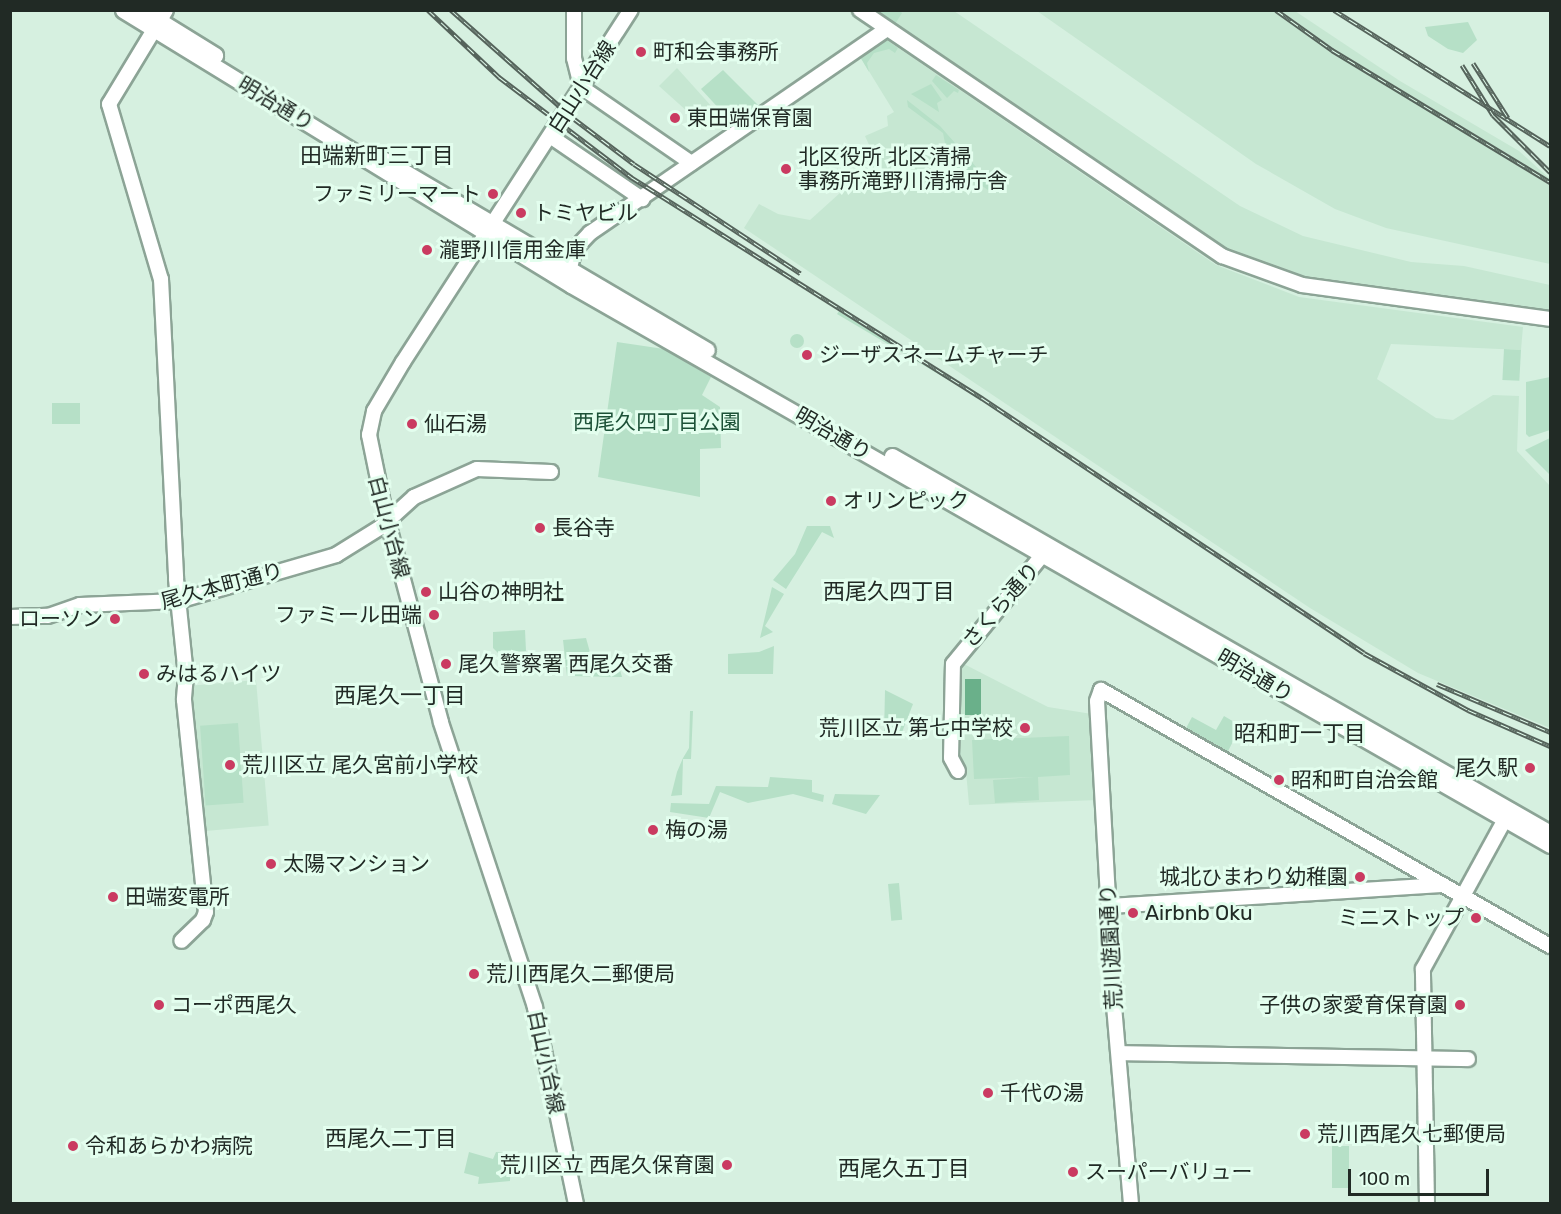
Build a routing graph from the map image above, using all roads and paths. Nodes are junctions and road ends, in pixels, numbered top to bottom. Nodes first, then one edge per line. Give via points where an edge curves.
1 (123, 10) edge
2 (142, 10) edge
3 (574, 10) edge
4 (631, 10) edge
5 (860, 10) edge
6 (160, 21) edge
7 (886, 29) junction
8 (581, 87) junction
9 (550, 136) junction
10 (691, 163) junction
11 (642, 199) junction
12 (489, 230) junction
13 (569, 271) junction
14 (1551, 319) edge
15 (551, 472) dead end
16 (387, 521) junction
17 (1047, 550) junction
18 (178, 601) junction
19 (10, 617) edge
20 (958, 771) dead end
21 (1508, 815) junction
22 (1551, 833) edge
23 (1551, 845) edge
24 (1443, 885) junction
25 (1462, 896) junction
26 (1109, 906) junction
27 (181, 941) dead end
28 (1551, 946) edge
29 (1119, 1053) junction
30 (1424, 1059) junction
31 (1468, 1059) dead end
32 (576, 1203) edge
33 (1131, 1203) edge
34 (1427, 1203) edge

1 - 6 main road, 明治通り
2 - 6 main road, 明治通り
3 - 8 street via 574,58
4 - 8 street, 白山小台線
5 - 7 street
6 - 12 main road, 明治通り
6 - 18 street via 112,96 110,113 142,206 161,279
7 - 10 street
7 - 14 street via 1222,256 1302,285
8 - 9 street, 白山小台線
8 - 10 street
9 - 11 street
9 - 12 street, 白山小台線
10 - 11 street
11 - 13 street via 580,242
12 - 13 main road, 明治通り
12 - 16 street, 白山小台線 via 374,411 369,446
12 - 17 main road, 明治通り
13 - 17 main road, 明治通り
15 - 16 street, 尾久本町通り via 477,469 414,497
16 - 18 street, 尾久本町通り via 326,560
16 - 32 street, 白山小台線 via 441,722 535,1007
17 - 20 street, さくら通り via 953,664 951,758
17 - 21 main road, 明治通り
18 - 19 street, 尾久本町通り via 80,605 48,616
18 - 27 street via 206,912 203,921
21 - 22 main road, 明治通り
21 - 23 main road, 明治通り
21 - 25 street
24 - 25 street
24 - 26 street
24 - 26 street, 荒川遊園通り via 1101,690 1097,701
25 - 28 street
25 - 30 street via 1423,969
26 - 29 street, 荒川遊園通り
29 - 30 street
29 - 33 street, 荒川遊園通り
30 - 31 street
30 - 34 street

